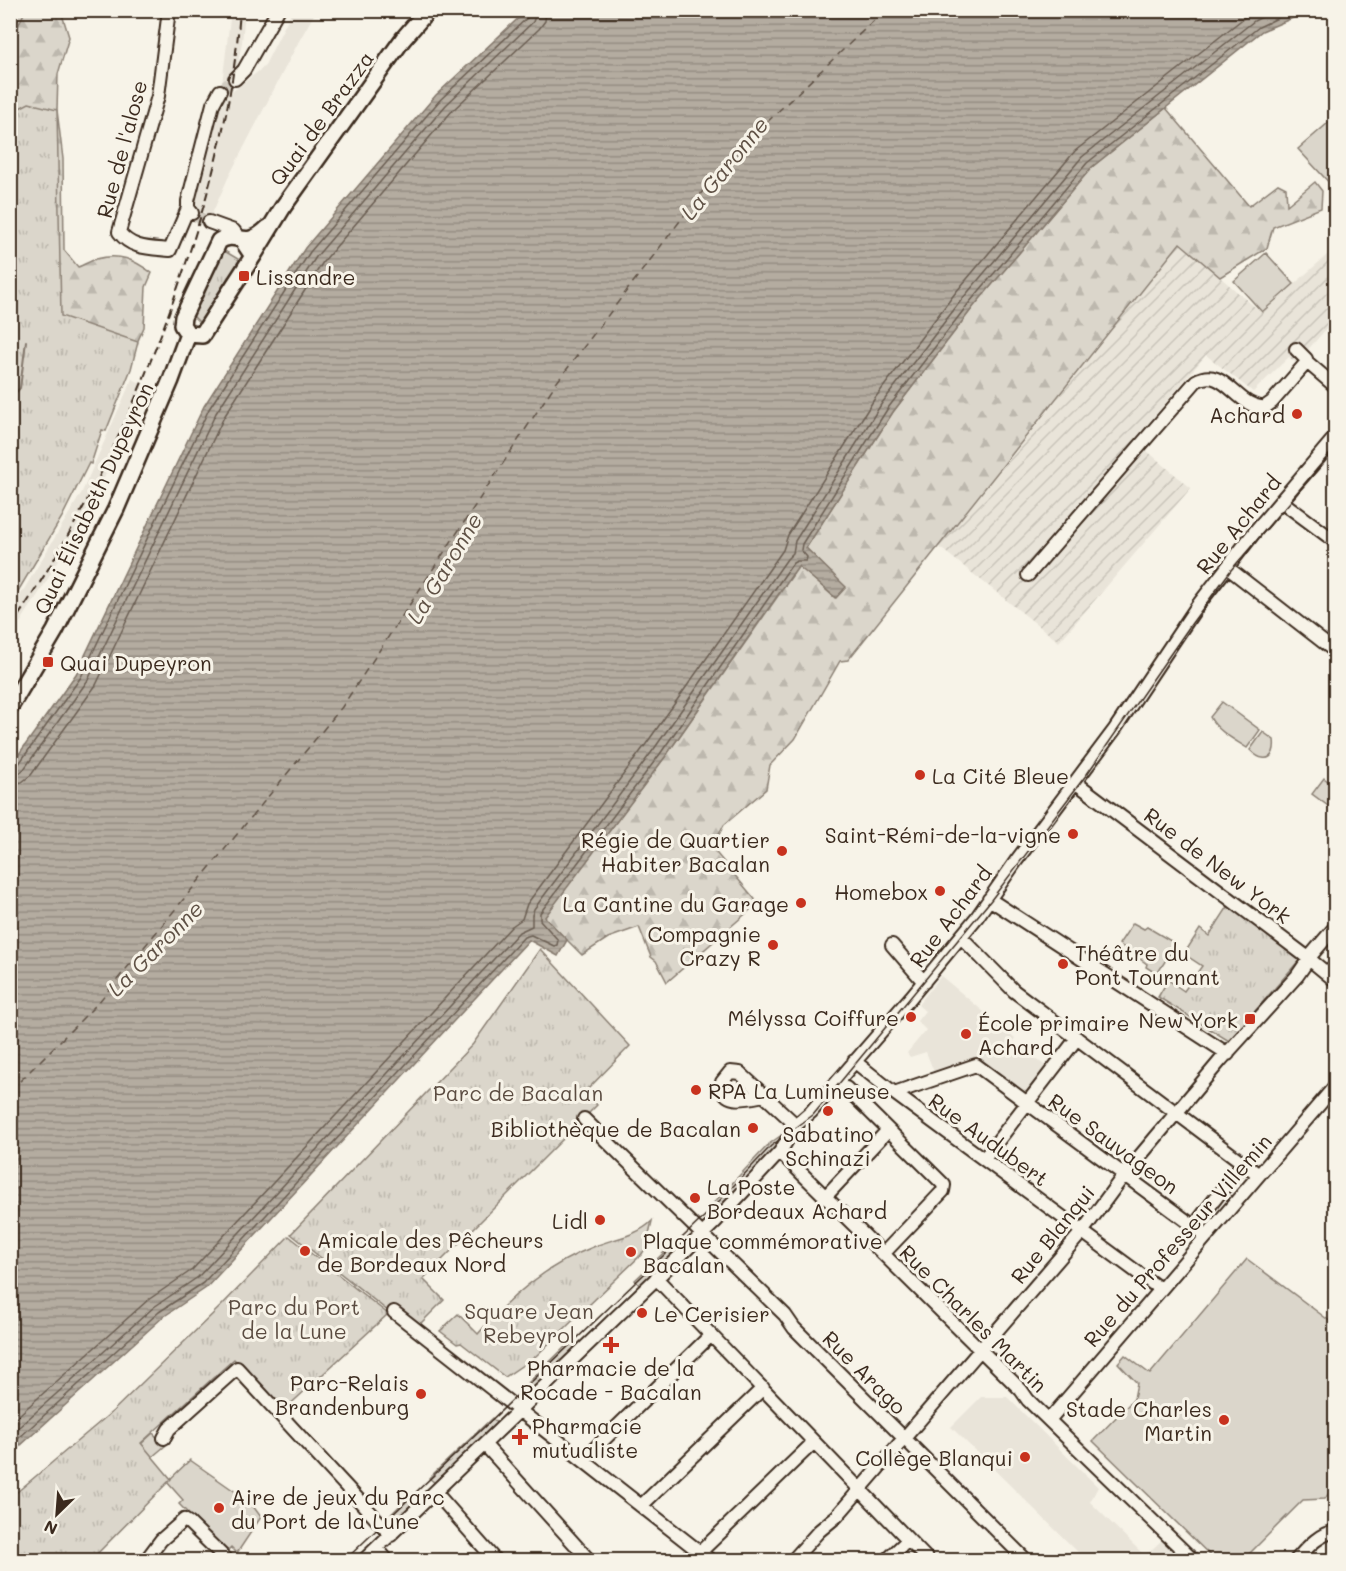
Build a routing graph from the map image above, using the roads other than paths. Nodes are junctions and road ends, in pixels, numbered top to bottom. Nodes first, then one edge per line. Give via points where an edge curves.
1 (168, 10) edge
2 (278, 10) edge
3 (428, 10) edge
4 (235, 79) tunnel mouth
5 (220, 92) tunnel mouth
6 (273, 223) junction
7 (242, 240) junction
8 (219, 241) junction
9 (254, 256) junction
10 (188, 334) junction
11 (1296, 349) dead end
12 (1307, 362) junction
13 (1335, 387) edge
14 (1335, 436) edge
15 (1281, 501) junction
16 (1335, 542) edge
17 (1228, 568) junction
18 (1028, 575) dead end
19 (1335, 652) edge
20 (10, 707) edge
21 (1076, 782) junction
22 (989, 899) junction
23 (1335, 926) edge
24 (961, 937) junction
25 (892, 945) dead end
26 (1309, 958) junction
27 (1335, 981) edge
28 (924, 982) junction
29 (1077, 1038) junction
30 (1228, 1054) junction
31 (854, 1061) junction
32 (1335, 1085) edge
33 (851, 1093) dead end
34 (894, 1093) junction
35 (764, 1095) dead end
36 (1027, 1103) junction
37 (1177, 1112) junction
38 (584, 1119) dead end
39 (796, 1125) junction
40 (888, 1130) junction
41 (780, 1152) junction
42 (984, 1159) junction
43 (1243, 1163) junction
44 (1124, 1175) junction
45 (1259, 1175) junction
46 (825, 1197) junction
47 (1194, 1226) junction
48 (1082, 1232) junction
49 (702, 1234) junction
50 (1207, 1236) junction
51 (883, 1254) junction
52 (656, 1278) junction
53 (1160, 1289) junction
54 (394, 1312) dead end
55 (711, 1335) junction
56 (980, 1351) junction
57 (762, 1388) junction
58 (520, 1410) junction
59 (1049, 1420) junction
60 (164, 1438) dead end
61 (904, 1439) junction
62 (814, 1442) junction
63 (485, 1445) junction
64 (583, 1460) junction
65 (860, 1490) junction
66 (436, 1493) junction
67 (641, 1506) junction
68 (1335, 1530) edge
69 (391, 1535) junction
70 (908, 1540) junction
71 (377, 1548) junction
72 (701, 1558) edge
73 (146, 1560) edge
74 (227, 1560) edge
75 (364, 1560) edge
76 (387, 1560) edge
77 (495, 1560) edge
78 (589, 1560) edge
79 (793, 1560) edge
80 (887, 1560) edge
81 (928, 1560) edge
82 (1026, 1560) edge
83 (1193, 1560) edge
84 (1296, 1560) edge

1 - 5 street, Rue de l'alose via 158,96 119,232 126,241 170,250 190,211 213,104
2 - 4 street
3 - 6 main road, Quai de Brazza
6 - 7 main road, Quai de Brazza via 257,238
6 - 9 main road, Quai de Brazza
7 - 8 main road via 229,237
7 - 8 street via 234,231 212,223 220,232
7 - 9 main road
8 - 10 main road via 183,317 182,325
9 - 10 main road, Quai de Brazza via 202,335
10 - 20 main road, Quai Élisabeth Dupeyron via 116,508 55,631
11 - 12 street
12 - 13 street
12 - 18 street via 1265,407 1251,406 1219,379 1206,377 1196,381
14 - 15 street, Rue Achard
15 - 16 street
15 - 17 street, Rue Achard
17 - 19 street
17 - 21 street, Rue Achard via 1187,620
21 - 22 street, Rue Achard
21 - 26 street, Rue de New York
22 - 24 street, Rue Achard
22 - 30 street
23 - 26 street, Rue Blanqui
24 - 28 street, Rue Achard
24 - 29 street via 1014,991
25 - 28 street
26 - 27 street, Rue de New York
26 - 30 street, Rue Blanqui
28 - 31 street, Rue Achard
29 - 36 street
29 - 37 street
30 - 37 street, Rue Blanqui
31 - 34 street, Rue Audubert
31 - 39 street, Rue Achard
32 - 45 street, Rue du Professeur Villemin
33 - 40 street
34 - 36 street, Rue Sauvageon via 975,1065
34 - 42 street, Rue Audubert
35 - 39 street
36 - 42 street
36 - 44 street, Rue Sauvageon
37 - 43 street
37 - 44 street, Rue Blanqui
38 - 49 street, Rue Arago
39 - 41 street, Rue Achard
40 - 46 street
40 - 51 street via 944,1185 943,1191
41 - 46 street, Rue Charles Martin
41 - 49 street, Rue Achard
42 - 48 street, Rue Audubert
43 - 45 street
43 - 47 street
44 - 47 street, Rue Sauvageon
44 - 48 street, Rue Blanqui
45 - 50 street, Rue du Professeur Villemin
46 - 51 street, Rue Charles Martin
47 - 50 street, Rue Sauvageon
48 - 53 street, Rue Audubert
48 - 56 street, Rue Blanqui
49 - 52 street, Rue Achard
49 - 61 street, Rue Arago
50 - 53 street, Rue du Professeur Villemin
51 - 56 street, Rue Charles Martin
52 - 55 street
52 - 58 street, Rue Achard
53 - 59 street, Rue du Professeur Villemin
54 - 58 street
55 - 57 street
55 - 64 street
56 - 59 street, Rue Charles Martin
56 - 61 street, Rue Blanqui
57 - 62 street
57 - 67 street
58 - 63 street, Rue Achard
58 - 64 street
59 - 83 street, Rue Charles Martin
60 - 69 street via 169,1429 237,1368
61 - 65 street, Rue Blanqui
61 - 82 street, Rue Arago
62 - 65 street
62 - 72 street
63 - 66 street, Rue Achard
63 - 78 street
64 - 67 street
65 - 70 street
65 - 79 street, Rue Blanqui
66 - 69 street, Rue Achard
66 - 77 street
67 - 72 street
68 - 84 street via 1321,1535
69 - 71 street, Rue Achard
70 - 80 street
70 - 81 street
71 - 75 street, Rue Achard
71 - 76 street
73 - 74 street via 184,1520

